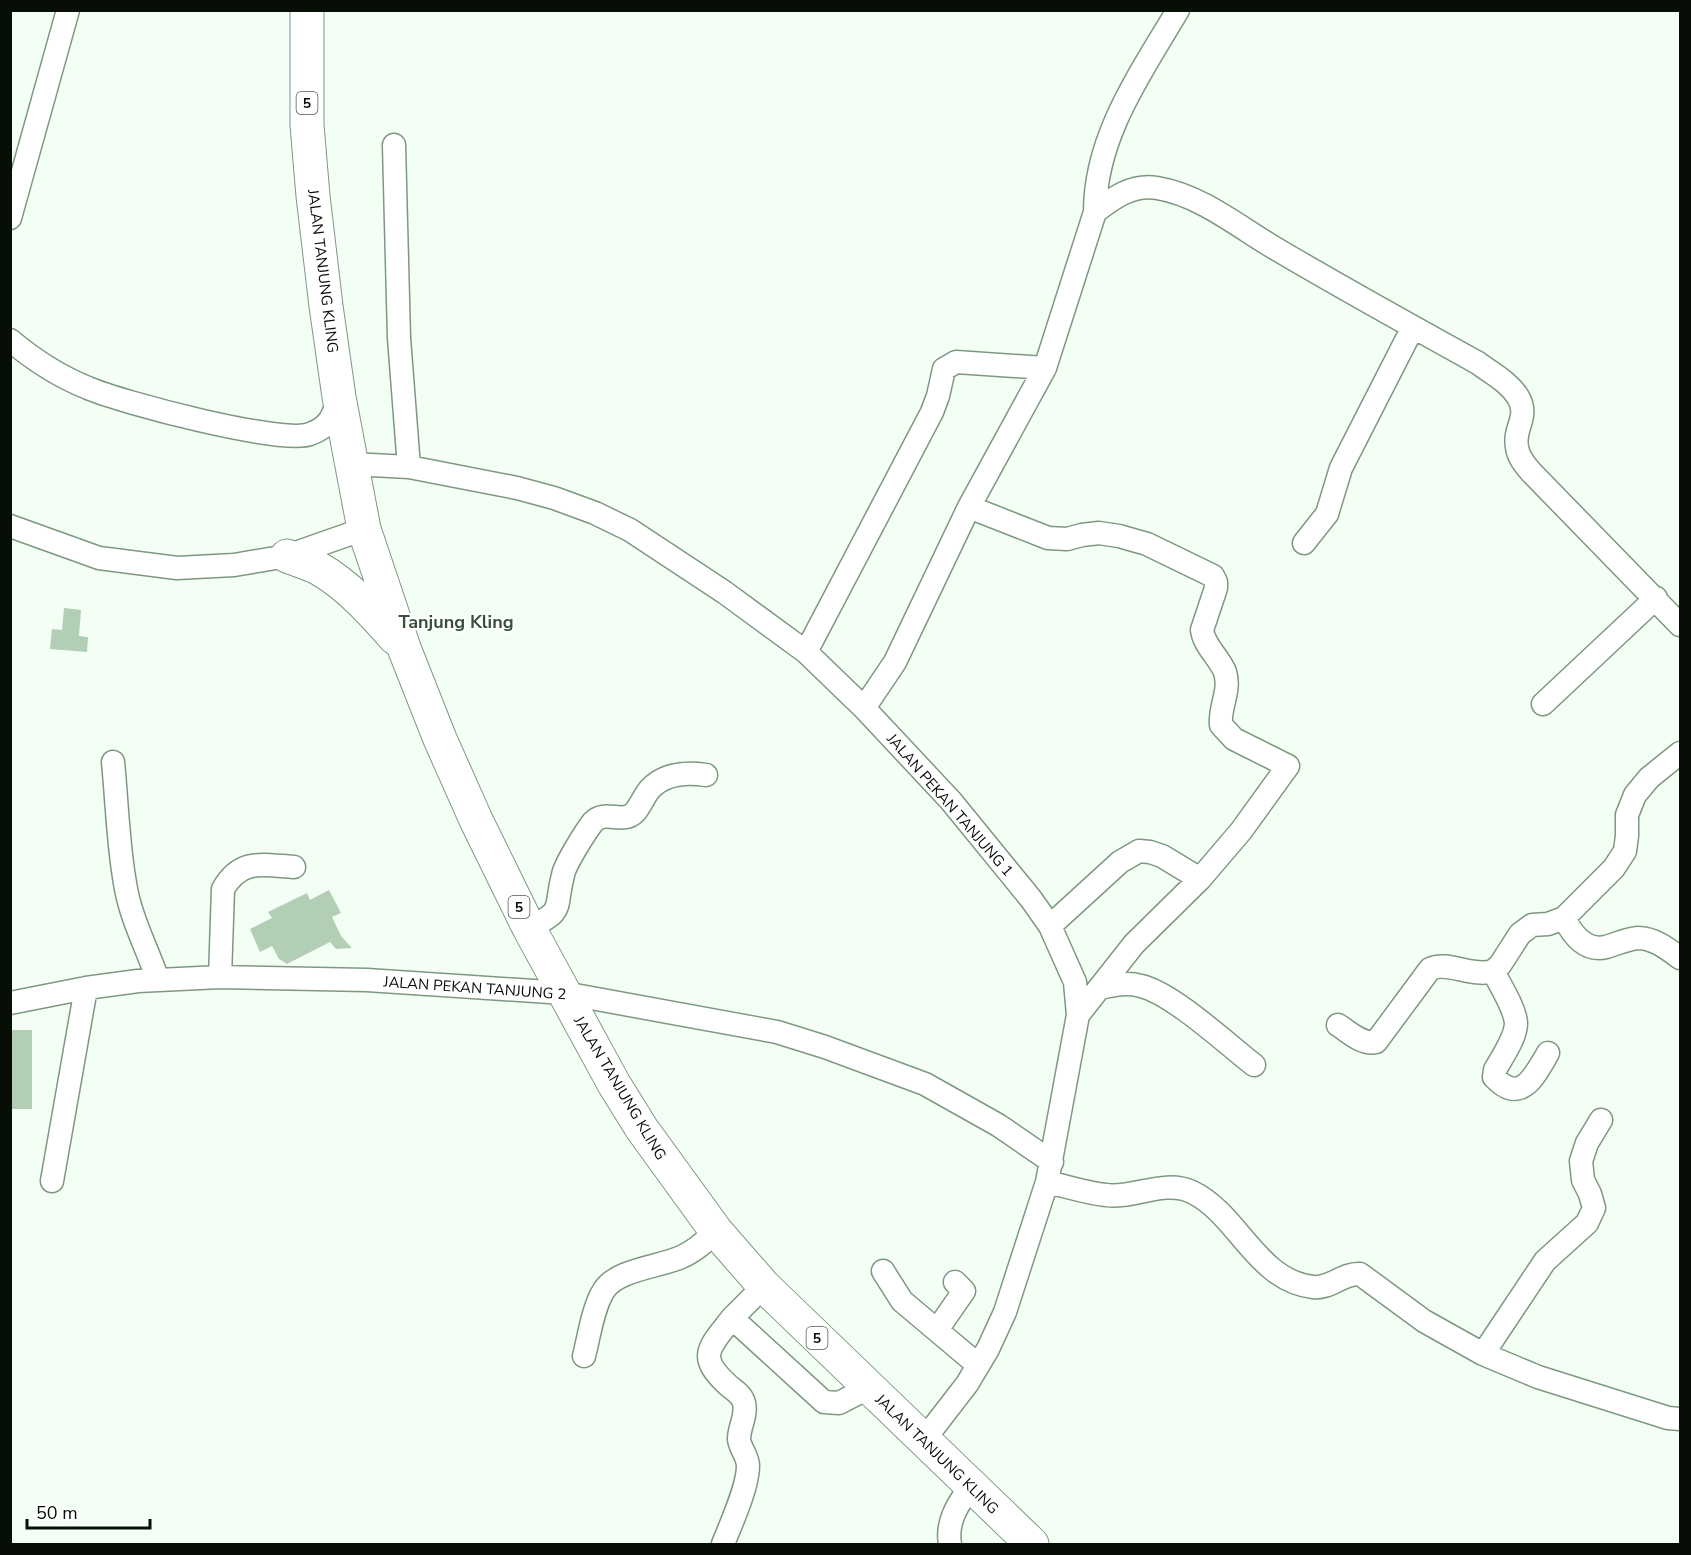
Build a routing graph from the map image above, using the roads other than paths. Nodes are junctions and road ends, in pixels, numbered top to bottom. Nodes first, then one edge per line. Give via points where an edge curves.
1 (68, 10) edge
2 (1178, 10) edge
3 (311, 11) edge
4 (394, 145) dead end
5 (1095, 212) junction
6 (10, 218) edge
7 (1413, 327) junction
8 (10, 340) edge
9 (1045, 368) junction
10 (339, 397) junction
11 (352, 464) junction
12 (409, 467) junction
13 (969, 507) junction
14 (10, 526) edge
15 (364, 529) junction
16 (1304, 543) dead end
17 (287, 556) junction
18 (1656, 598) junction
19 (1680, 625) edge
20 (404, 648) junction
21 (807, 652) junction
22 (1543, 704) dead end
23 (864, 708) junction
24 (1680, 753) edge
25 (113, 762) dead end
26 (706, 775) dead end
27 (294, 867) dead end
28 (1200, 879) junction
29 (1564, 918) junction
30 (1050, 926) junction
31 (529, 928) junction
32 (1680, 958) edge
33 (1493, 971) junction
34 (220, 977) junction
35 (158, 980) junction
36 (87, 988) junction
37 (1100, 988) junction
38 (564, 993) junction
39 (10, 1003) edge
40 (1078, 1015) junction
41 (1338, 1024) dead end
42 (1548, 1053) dead end
43 (1254, 1065) dead end
44 (1601, 1120) dead end
45 (1050, 1172) junction
46 (52, 1180) dead end
47 (716, 1231) junction
48 (883, 1271) dead end
49 (955, 1282) dead end
50 (764, 1286) junction
51 (732, 1318) junction
52 (937, 1330) junction
53 (1483, 1354) junction
54 (584, 1356) dead end
55 (978, 1365) junction
56 (868, 1388) junction
57 (1680, 1419) edge
58 (923, 1441) junction
59 (970, 1486) junction
60 (723, 1545) edge
61 (950, 1545) edge
62 (1032, 1545) edge

1 - 6 street
2 - 5 street via 1117,116 1103,151 1095,188
3 - 10 highway, JALAN TANJUNG KLING / 5 via 307,124
4 - 12 street via 399,338
5 - 7 street via 1113,197 1132,189 1178,193
5 - 9 street
7 - 16 street via 1341,468 1327,514
7 - 18 street via 1478,363 1517,395 1523,408 1517,439 1521,459
8 - 10 street via 38,363 88,389 251,431 309,435 332,419
9 - 13 street
9 - 21 street via 956,362 944,369 932,412
10 - 11 highway, JALAN TANJUNG KLING / 5
11 - 12 street, JALAN PEKAN TANJUNG 1
11 - 15 highway, JALAN TANJUNG KLING / 5
12 - 21 street, JALAN PEKAN TANJUNG 1 via 517,488 595,513 673,558
13 - 23 street via 895,662
13 - 28 street via 1048,538 1099,533 1119,536 1147,544 1213,576 1216,588 1202,636 1227,681 1221,725 1234,739 1288,766
14 - 17 street via 99,558 142,565 210,567
15 - 17 street
15 - 20 highway, JALAN TANJUNG KLING / 5
17 - 20 highway via 315,566 340,584
18 - 19 street
18 - 22 street
20 - 31 highway, JALAN TANJUNG KLING / 5 via 476,820
21 - 23 street, JALAN PEKAN TANJUNG 1
23 - 30 street, JALAN PEKAN TANJUNG 1 via 951,801
24 - 29 street via 1635,795 1627,815 1625,851 1614,868
25 - 35 street via 125,884
26 - 31 street via 689,773 662,780 633,815 597,818 563,873 559,904 553,913
27 - 34 street via 247,866 229,879 223,889
28 - 30 street via 1162,856 1139,851 1120,862
28 - 37 street via 1134,944
29 - 32 street via 1570,932 1590,947 1603,948 1638,938 1652,940
29 - 33 street via 1525,930
30 - 40 street, JALAN PEKAN TANJUNG 1 via 1075,982
31 - 38 highway, JALAN TANJUNG KLING / 5
33 - 41 street via 1477,974 1434,967 1377,1042 1360,1039
33 - 42 street via 1516,1022 1494,1077 1508,1088 1523,1087
34 - 35 street, JALAN PEKAN TANJUNG 2
34 - 38 street, JALAN PEKAN TANJUNG 2 via 367,980
35 - 36 street, JALAN PEKAN TANJUNG 2
36 - 39 street, JALAN PEKAN TANJUNG 2
36 - 46 street
37 - 40 street
37 - 43 street via 1122,984 1160,994
38 - 45 street, JALAN PEKAN TANJUNG 2 via 777,1032 825,1047 925,1084 998,1125
38 - 47 highway, JALAN TANJUNG KLING / 5 via 642,1129
40 - 45 street, JALAN PEKAN TANJUNG 1
44 - 53 street via 1581,1161 1583,1180 1594,1208 1587,1223 1545,1262
45 - 53 street via 1107,1196 1171,1187 1190,1191 1210,1203 1261,1259 1292,1280 1322,1287 1360,1274 1424,1321
45 - 55 street, JALAN PEKAN TANJUNG 1 via 1005,1312
47 - 50 highway, JALAN TANJUNG KLING / 5
47 - 54 street via 680,1258 612,1282 599,1299
48 - 52 street via 902,1301
49 - 52 street via 964,1292
50 - 51 street
50 - 56 highway, JALAN TANJUNG KLING / 5
51 - 56 street via 824,1402 839,1403
51 - 60 street via 711,1347 708,1360 745,1405 739,1439 748,1467
52 - 55 street
53 - 57 street via 1538,1377
55 - 58 street, JALAN PEKAN TANJUNG 1
56 - 58 highway, JALAN TANJUNG KLING / 5
58 - 59 highway, JALAN TANJUNG KLING / 5
59 - 61 street via 951,1519
59 - 62 highway, JALAN TANJUNG KLING / 5

